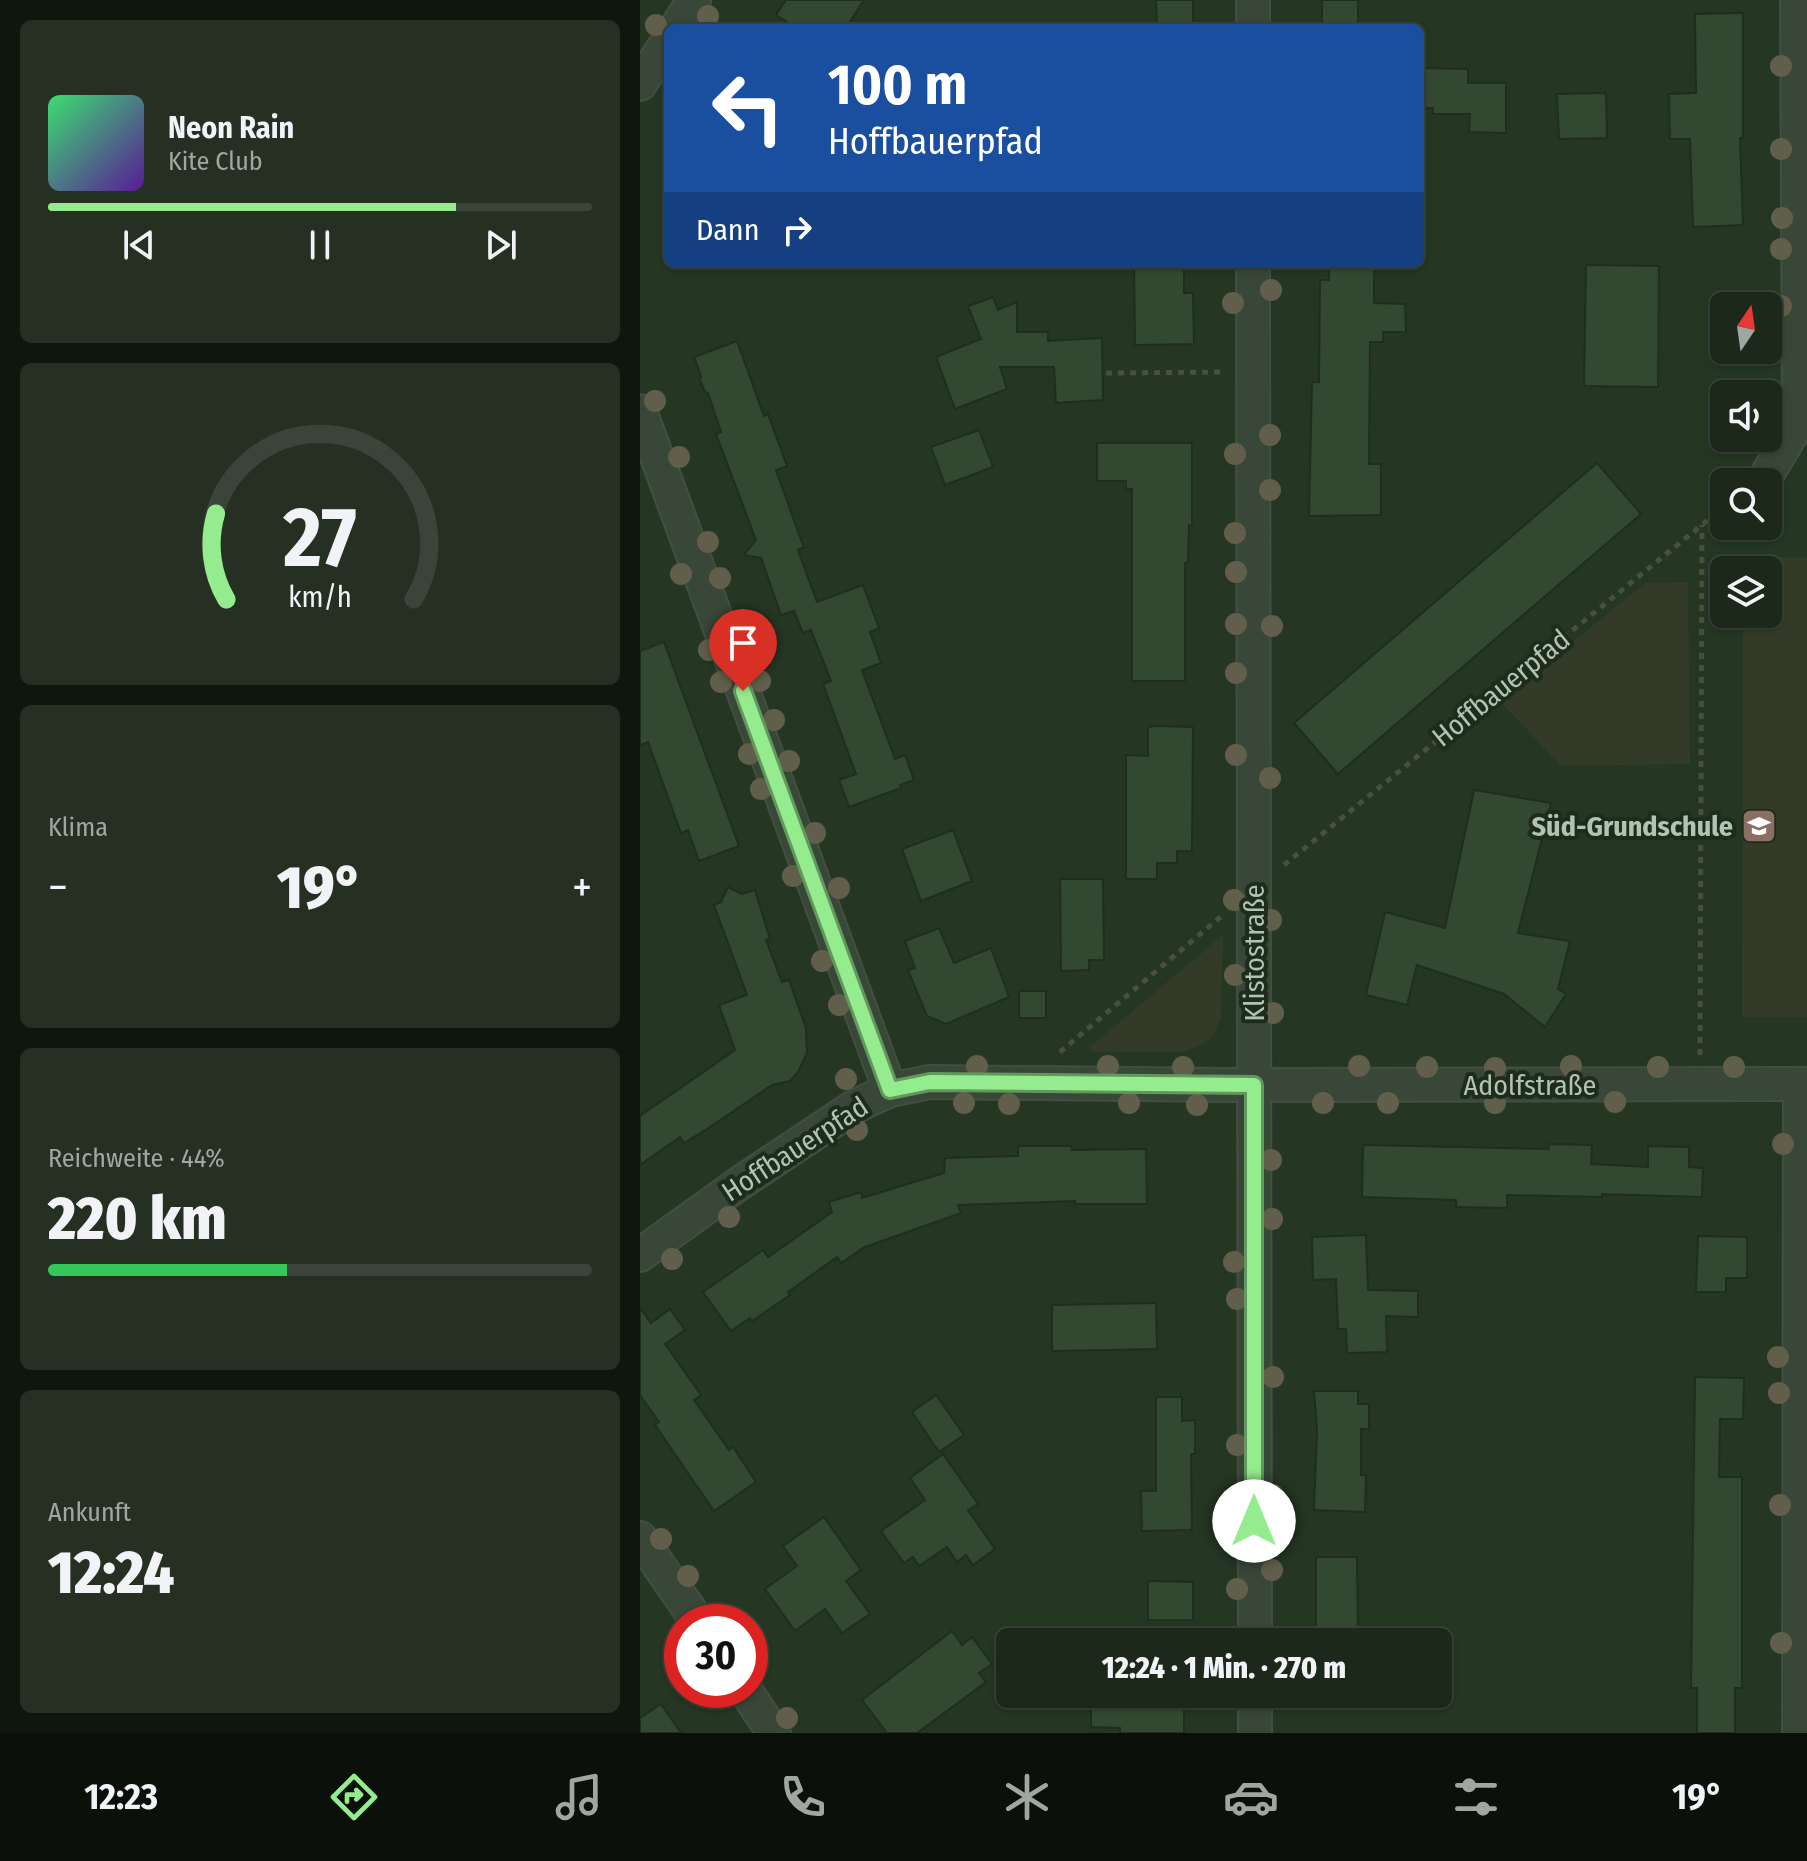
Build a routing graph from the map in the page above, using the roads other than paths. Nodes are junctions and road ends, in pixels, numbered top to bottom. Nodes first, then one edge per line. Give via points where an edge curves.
1 (694, 0) edge
2 (1253, 0) edge
3 (1797, 0) edge
4 (679, 24) edge
5 (1253, 24) edge
6 (664, 47) edge
7 (640, 84) edge
8 (1253, 268) edge
9 (640, 411) edge
10 (1771, 468) edge
11 (1804, 1084) edge
12 (1254, 1085) junction
13 (890, 1090) junction
14 (640, 1255) edge
15 (640, 1538) edge
16 (686, 1604) edge
17 (1255, 1628) edge
18 (757, 1708) edge
19 (1255, 1708) edge
20 (774, 1733) edge
21 (1255, 1733) edge
22 (1799, 1733) edge

1 - 4 street
2 - 5 street
3 - 10 street via 1799,421
6 - 7 street
8 - 12 street, Klistostraße
9 - 13 street
11 - 12 street, Adolfstraße
11 - 22 street
12 - 13 street, Hoffbauerpfad via 930,1082
12 - 17 street, Klistostraße
13 - 14 street, Hoffbauerpfad via 854,1107
15 - 16 street
18 - 20 street
19 - 21 street

